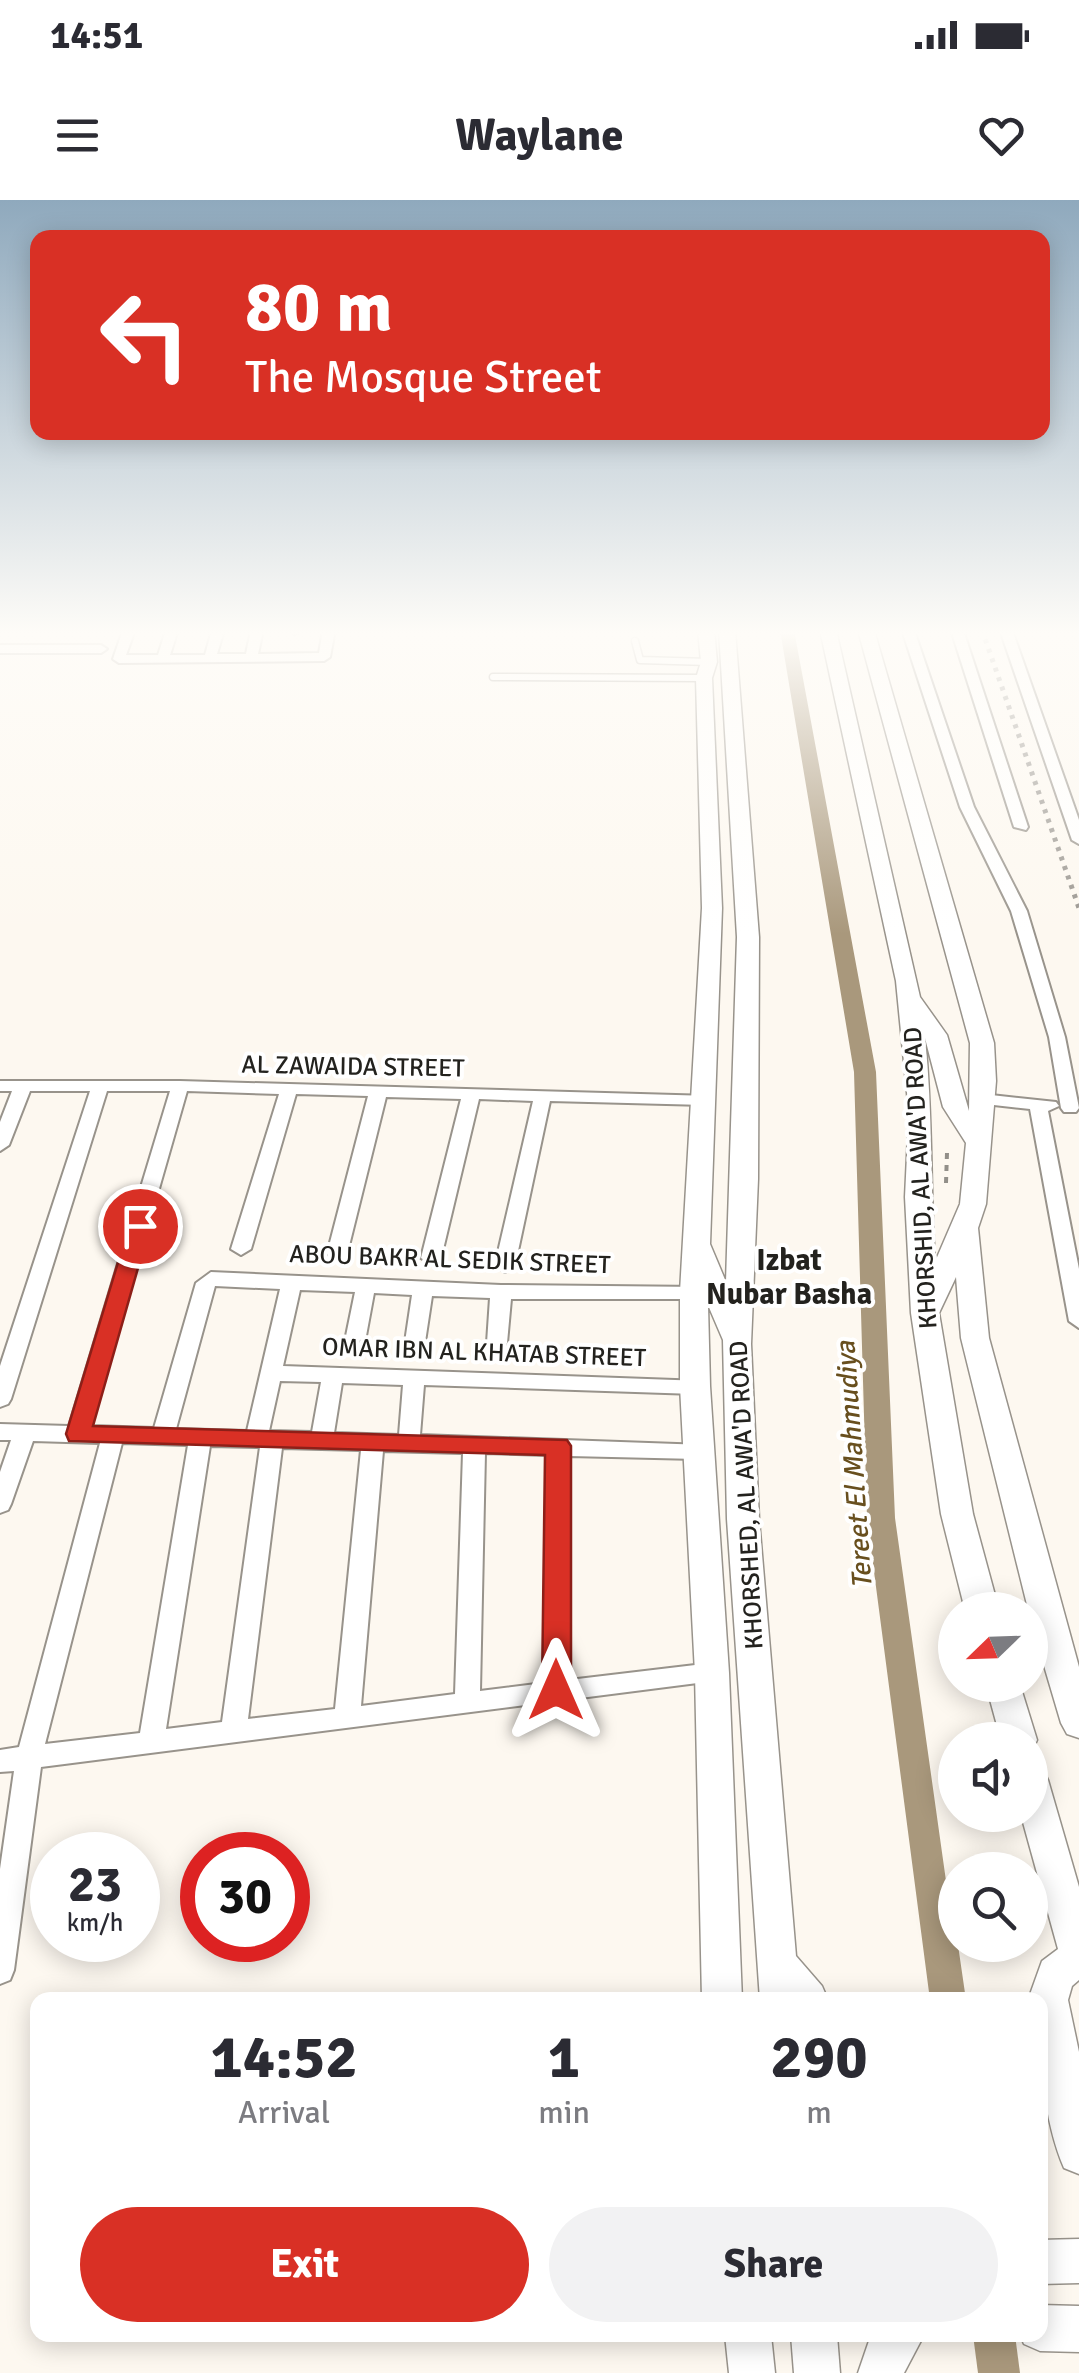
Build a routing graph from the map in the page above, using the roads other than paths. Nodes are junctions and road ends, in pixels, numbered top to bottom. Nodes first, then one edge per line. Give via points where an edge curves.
1 (708, 731) edge
2 (734, 731) edge
3 (850, 731) edge
4 (894, 731) edge
5 (943, 731) edge
6 (991, 731) edge
7 (1041, 731) edge
8 (1021, 826) dead end
9 (1079, 840) edge
10 (910, 1000) junction
11 (0, 1086) edge
12 (22, 1086) junction
13 (180, 1086) junction
14 (100, 1087) junction
15 (289, 1089) junction
16 (378, 1092) junction
17 (471, 1094) junction
18 (543, 1095) junction
19 (982, 1099) junction
20 (706, 1100) junction
21 (1038, 1104) junction
22 (1074, 1108) edge
23 (977, 1140) junction
24 (0, 1145) edge
25 (965, 1228) junction
26 (696, 1239) junction
27 (241, 1250) dead end
28 (337, 1254) dead end
29 (431, 1258) dead end
30 (505, 1265) dead end
31 (292, 1282) junction
32 (366, 1285) junction
33 (422, 1288) junction
34 (500, 1292) junction
35 (694, 1292) junction
36 (925, 1313) junction
37 (1079, 1321) edge
38 (356, 1336) dead end
39 (415, 1342) dead end
40 (497, 1343) dead end
41 (737, 1344) junction
42 (272, 1373) junction
43 (333, 1376) junction
44 (414, 1378) junction
45 (694, 1386) junction
46 (0, 1398) edge
47 (0, 1432) edge
48 (25, 1433) junction
49 (78, 1434) junction
50 (113, 1435) junction
51 (163, 1436) junction
52 (201, 1436) junction
53 (265, 1438) junction
54 (322, 1439) junction
55 (374, 1440) junction
56 (409, 1442) junction
57 (474, 1444) junction
58 (558, 1446) junction
59 (697, 1450) junction
60 (0, 1504) edge
61 (977, 1592) edge
62 (712, 1673) junction
63 (556, 1690) junction
64 (467, 1702) junction
65 (347, 1716) junction
66 (1079, 1722) edge
67 (234, 1730) junction
68 (151, 1741) junction
69 (29, 1757) junction
70 (0, 1761) edge
71 (1045, 1832) edge
72 (1079, 1955) edge
73 (0, 1970) edge
74 (778, 1981) edge
75 (722, 1992) edge
76 (1079, 2153) edge
77 (749, 2342) edge
78 (815, 2342) edge
79 (895, 2342) edge
80 (752, 2373) edge
81 (817, 2373) edge
82 (881, 2373) edge

1 - 20 main road, KHORSHED, AL AWA'D ROAD via 712,908
2 - 41 main road, KHORSHED, AL AWA'D ROAD via 748,937
3 - 10 main road, KHORSHID, AL AWA'D ROAD
4 - 19 main road via 982,1043
5 - 22 street via 968,806 1020,910
6 - 8 street
7 - 9 street
10 - 23 main road via 938,1034 957,1115
10 - 36 main road, KHORSHID, AL AWA'D ROAD via 922,1113 918,1198
11 - 12 street, AL ZAWAIDA STREET
12 - 14 street, AL ZAWAIDA STREET
12 - 24 street
13 - 14 street, AL ZAWAIDA STREET
13 - 15 street, AL ZAWAIDA STREET
13 - 49 street
14 - 46 street
15 - 16 street, AL ZAWAIDA STREET
15 - 27 street
16 - 17 street, AL ZAWAIDA STREET
16 - 28 street
17 - 18 street, AL ZAWAIDA STREET
17 - 29 street
18 - 20 street, AL ZAWAIDA STREET
18 - 30 street
19 - 21 street
19 - 23 main road
20 - 26 main road, KHORSHED, AL AWA'D ROAD
21 - 22 street
21 - 37 street
23 - 25 main road
25 - 36 main road
25 - 66 main road via 975,1338
26 - 35 main road, KHORSHED, AL AWA'D ROAD
26 - 41 main road
31 - 32 street, ABOU BAKR AL SEDIK STREET
31 - 42 street
31 - 51 street, ABOU BAKR AL SEDIK STREET via 206,1283
32 - 33 street, ABOU BAKR AL SEDIK STREET
32 - 38 street
33 - 34 street, ABOU BAKR AL SEDIK STREET
33 - 39 street
34 - 35 street, ABOU BAKR AL SEDIK STREET
34 - 40 street
35 - 45 main road, KHORSHED, AL AWA'D ROAD
36 - 61 main road, KHORSHID, AL AWA'D ROAD via 957,1514
41 - 74 main road, KHORSHED, AL AWA'D ROAD via 743,1519
42 - 43 street, OMAR IBN AL KHATAB STREET
42 - 53 street
43 - 44 street, OMAR IBN AL KHATAB STREET
43 - 54 street
44 - 45 street, OMAR IBN AL KHATAB STREET
44 - 56 street
45 - 59 main road, KHORSHED, AL AWA'D ROAD
47 - 48 street
48 - 49 street
48 - 60 street
49 - 50 street
50 - 51 street
50 - 69 street
51 - 52 street
52 - 53 street
52 - 68 street
53 - 54 street
53 - 67 street
54 - 55 street
55 - 56 street
55 - 65 street
56 - 57 street
57 - 58 street
57 - 64 street
58 - 59 street
58 - 63 street
59 - 62 main road, KHORSHED, AL AWA'D ROAD
62 - 63 street
62 - 75 main road, KHORSHED, AL AWA'D ROAD
63 - 64 street
64 - 65 street
65 - 67 street
67 - 68 street
68 - 69 street
69 - 70 street
69 - 73 street
71 - 72 main road
72 - 76 main road via 1056,1974 1048,2000
77 - 80 main road
78 - 81 main road
79 - 82 main road

